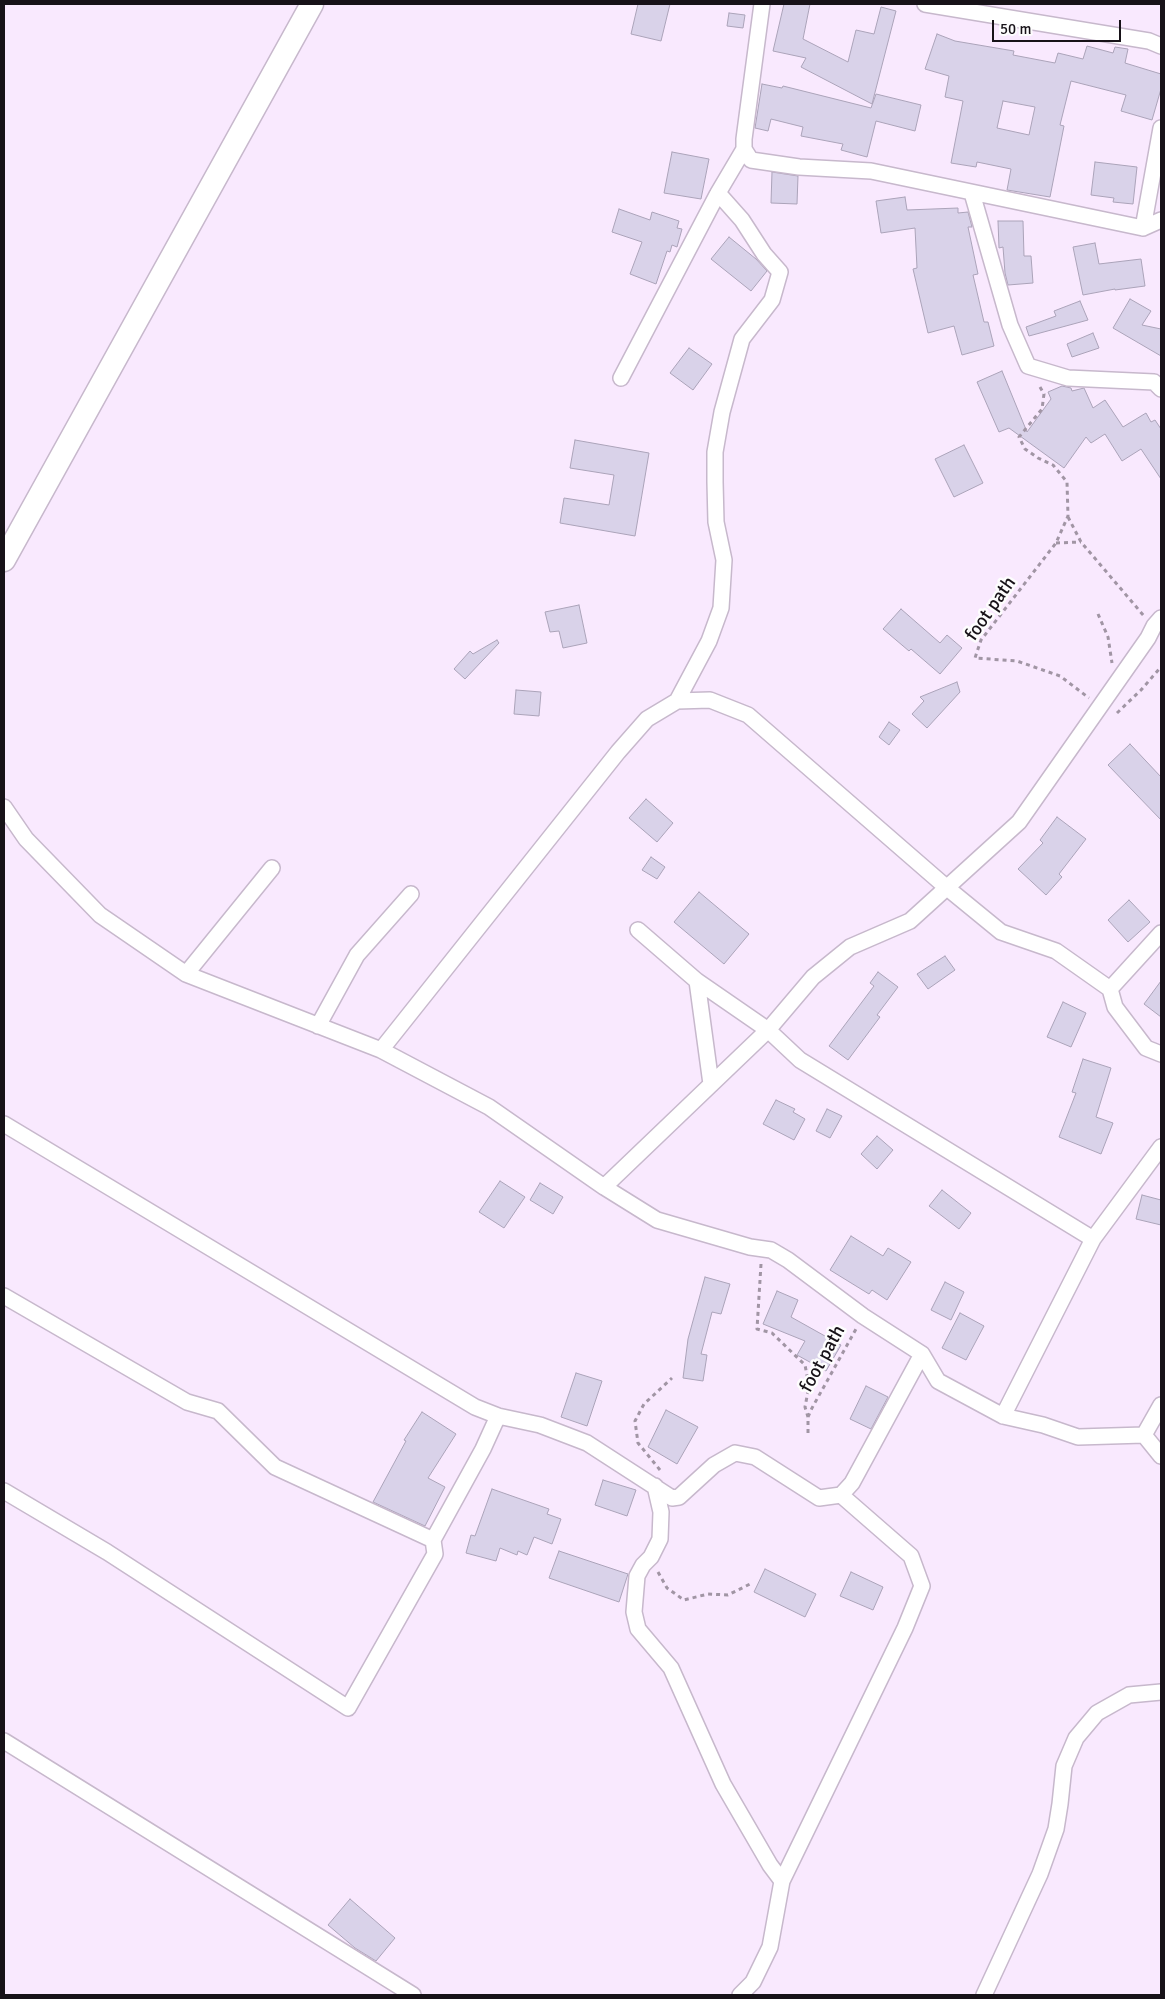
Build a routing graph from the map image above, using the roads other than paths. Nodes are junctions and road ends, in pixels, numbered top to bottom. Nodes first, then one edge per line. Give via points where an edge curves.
1 (312, 4) edge
2 (762, 4) edge
3 (924, 4) edge
4 (1161, 46) edge
5 (1161, 128) edge
6 (744, 149) junction
7 (718, 193) junction
8 (972, 193) junction
9 (1161, 220) edge
10 (1143, 228) junction
11 (621, 378) dead end
12 (1161, 389) edge
13 (4, 560) edge
14 (1158, 622) edge
15 (678, 701) junction
16 (4, 806) edge
17 (272, 868) dead end
18 (946, 886) junction
19 (411, 894) dead end
20 (638, 930) dead end
21 (1161, 933) edge
22 (186, 974) junction
23 (697, 981) junction
24 (1110, 989) junction
25 (318, 1026) junction
26 (768, 1030) junction
27 (381, 1050) junction
28 (1161, 1054) edge
29 (711, 1084) junction
30 (4, 1124) edge
31 (1161, 1148) edge
32 (604, 1187) junction
33 (1093, 1239) junction
34 (4, 1296) edge
35 (922, 1354) junction
36 (1161, 1405) edge
37 (498, 1416) junction
38 (1003, 1416) junction
39 (1144, 1435) junction
40 (1161, 1456) edge
41 (655, 1486) junction
42 (4, 1492) edge
43 (840, 1495) junction
44 (433, 1540) junction
45 (1161, 1692) edge
46 (4, 1741) edge
47 (782, 1881) junction
48 (413, 1995) edge
49 (740, 1995) edge
50 (984, 1995) edge

1 - 13 main road
2 - 6 street
3 - 4 street via 1148,41
5 - 10 street
6 - 7 street
6 - 8 street via 751,160 799,167 871,171
7 - 11 street
7 - 15 street via 780,272 772,300 742,339 722,412 714,482 716,522 724,560 721,608 709,641
8 - 10 street
8 - 12 street via 1010,325 1028,366 1068,378 1154,382
9 - 10 street
14 - 18 street via 1019,822
15 - 18 street via 710,700 748,715
15 - 27 street via 647,719 618,752
16 - 22 street via 26,839 100,915
17 - 22 street
18 - 24 street via 1001,932 1056,951
18 - 26 street via 910,921 850,947 820,971
19 - 25 street via 357,955
20 - 23 street
21 - 24 street
22 - 25 street
23 - 26 street
23 - 29 street
24 - 28 street via 1115,1007 1146,1048
25 - 27 street
26 - 29 street
26 - 33 street via 800,1060
27 - 32 street via 489,1107
29 - 32 street
30 - 37 street via 475,1407
31 - 33 street
32 - 35 street via 658,1220 771,1250
33 - 38 street
34 - 44 street via 188,1402 218,1411 274,1467
35 - 38 street via 938,1381
35 - 43 street via 852,1483
36 - 39 street
37 - 41 street via 540,1425 588,1443
37 - 44 street
38 - 39 street via 1078,1437
39 - 40 street
41 - 43 street via 669,1497 679,1497 714,1465 735,1453 755,1457 819,1498
41 - 47 street via 661,1512 660,1539 637,1576 634,1612 638,1629 671,1668 723,1784
42 - 44 street via 107,1552 348,1708 435,1554
43 - 47 street via 911,1556 922,1586 901,1637
45 - 50 street via 1129,1695 1097,1713 1076,1738 1064,1766 1056,1829 1040,1874
46 - 48 street
47 - 49 street via 770,1947 753,1982

